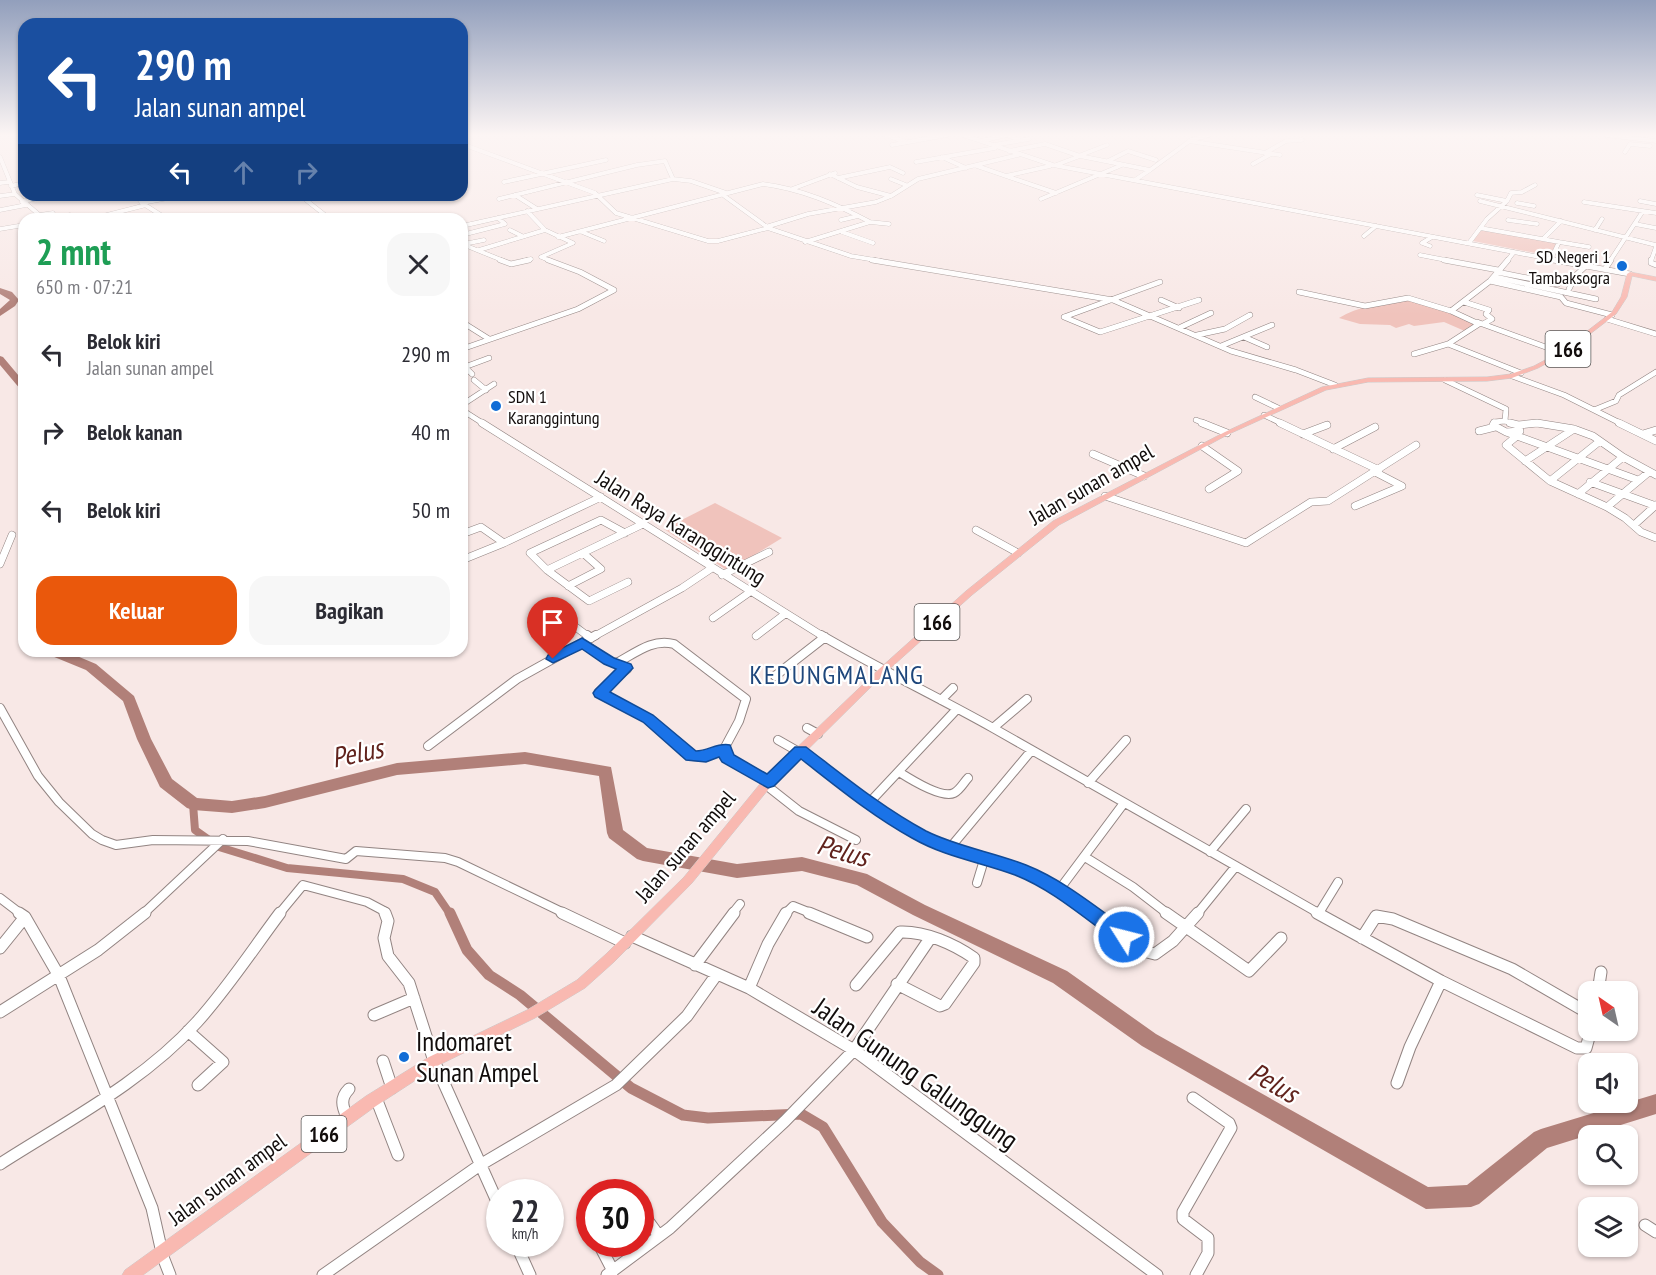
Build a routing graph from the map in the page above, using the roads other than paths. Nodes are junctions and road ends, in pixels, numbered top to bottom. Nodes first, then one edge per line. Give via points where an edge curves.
1 (15, 194) edge
2 (596, 194) edge
3 (598, 194) edge
4 (723, 194) edge
5 (725, 194) edge
6 (807, 194) edge
7 (885, 194) edge
8 (1052, 194) edge
9 (1211, 194) edge
10 (1511, 194) edge
11 (515, 195) joint
12 (1477, 195) dead end
13 (891, 196) joint
14 (18, 197) edge
15 (499, 199) dead end
16 (1041, 199) dead end
17 (30, 201) edge
18 (141, 201) edge
19 (157, 201) edge
20 (307, 201) edge
21 (1480, 201) dead end
22 (1507, 201) junction
23 (1640, 201) dead end
24 (1584, 202) dead end
25 (23, 203) junction
26 (144, 204) junction
27 (1656, 204) edge
28 (1502, 206) junction
29 (1534, 206) dead end
30 (843, 208) junction
31 (1509, 208) junction
32 (537, 209) junction
33 (0, 210) edge
34 (526, 211) junction
35 (1643, 211) junction
36 (36, 213) edge
37 (112, 213) edge
38 (158, 213) edge
39 (322, 213) edge
40 (1656, 213) edge
41 (1533, 214) junction
42 (858, 216) junction
43 (498, 218) junction
44 (633, 219) junction
45 (1602, 219) dead end
46 (841, 220) dead end
47 (1508, 220) dead end
48 (1562, 221) junction
49 (870, 222) junction
50 (889, 224) dead end
51 (1516, 224) junction
52 (1537, 224) dead end
53 (1635, 224) junction
54 (468, 225) edge
55 (18, 226) edge
56 (1376, 226) junction
57 (766, 227) junction
58 (1480, 228) junction
59 (1656, 228) edge
60 (0, 229) edge
61 (510, 230) dead end
62 (545, 230) junction
63 (1595, 230) junction
64 (580, 232) junction
65 (842, 232) junction
66 (468, 233) edge
67 (522, 236) junction
68 (1364, 236) dead end
69 (558, 237) junction
70 (1432, 237) junction
71 (1624, 237) junction
72 (1543, 239) junction
73 (484, 240) dead end
74 (604, 241) dead end
75 (805, 242) junction
76 (1559, 242) junction
77 (468, 243) edge
78 (873, 243) dead end
79 (1469, 243) junction
80 (468, 246) edge
81 (1430, 246) dead end
82 (1656, 246) edge
83 (1589, 247) dead end
84 (479, 250) junction
85 (1514, 252) junction
86 (1420, 255) dead end
87 (531, 259) dead end
88 (1551, 259) junction
89 (1587, 265) junction
90 (1656, 265) edge
91 (1605, 269) junction
92 (1630, 274) junction
93 (1495, 275) junction
94 (1656, 279) edge
95 (1160, 282) dead end
96 (1558, 284) dead end
97 (1569, 289) dead end
98 (1299, 292) dead end
99 (1596, 298) dead end
100 (1112, 299) junction
101 (1161, 300) dead end
102 (1199, 300) dead end
103 (1464, 302) junction
104 (1179, 308) junction
105 (1451, 311) junction
106 (1211, 313) dead end
107 (1152, 315) junction
108 (1250, 315) dead end
109 (1610, 317) junction
110 (1480, 323) junction
111 (1272, 325) dead end
112 (468, 326) edge
113 (1181, 327) junction
114 (1656, 334) edge
115 (1197, 335) junction
116 (1244, 337) junction
117 (489, 339) junction
118 (1448, 344) junction
119 (468, 346) edge
120 (1221, 346) junction
121 (1267, 347) dead end
122 (1562, 353) junction
123 (1414, 354) dead end
124 (489, 358) dead end
125 (468, 366) edge
126 (468, 372) edge
127 (1656, 372) edge
128 (1521, 373) junction
129 (1512, 376) junction
130 (1644, 379) junction
131 (1443, 380) junction
132 (1656, 383) edge
133 (494, 384) dead end
134 (1335, 385) junction
135 (486, 390) junction
136 (1255, 397) dead end
137 (468, 404) edge
138 (1278, 408) junction
139 (1594, 410) junction
140 (468, 412) edge
141 (1264, 415) junction
142 (1196, 420) dead end
143 (1505, 421) junction
144 (1327, 425) dead end
145 (1518, 425) junction
146 (1375, 427) dead end
147 (1495, 427) junction
148 (1574, 429) junction
149 (1656, 430) edge
150 (1479, 431) dead end
151 (1506, 432) junction
152 (1227, 433) junction
153 (1643, 434) junction
154 (1303, 435) junction
155 (1517, 436) junction
156 (1600, 441) junction
157 (1656, 441) edge
158 (1416, 445) dead end
159 (1203, 446) junction
160 (1546, 447) junction
161 (1333, 449) junction
162 (1093, 454) dead end
163 (1579, 458) junction
164 (1623, 458) junction
165 (1525, 461) junction
166 (1606, 468) junction
167 (1377, 471) junction
168 (1653, 474) edge
169 (1144, 476) junction
170 (1638, 480) junction
171 (1550, 481) junction
172 (1590, 482) junction
173 (1209, 489) dead end
174 (1578, 494) junction
175 (1622, 494) junction
176 (1105, 496) junction
177 (601, 497) junction
178 (1355, 506) dead end
179 (1656, 506) edge
180 (1607, 507) junction
181 (643, 524) junction
182 (1634, 525) junction
183 (976, 530) dead end
184 (468, 531) edge
185 (625, 533) junction
186 (12, 535) dead end
187 (1656, 538) edge
188 (504, 543) junction
189 (769, 552) dead end
190 (583, 553) junction
191 (1018, 553) junction
192 (468, 558) edge
193 (0, 564) edge
194 (712, 568) junction
195 (547, 570) junction
196 (722, 575) junction
197 (628, 582) dead end
198 (568, 586) junction
199 (750, 592) junction
200 (785, 614) junction
201 (561, 616) dead end
202 (713, 618) dead end
203 (756, 636) dead end
204 (825, 637) junction
205 (591, 638) junction
206 (582, 643) junction
207 (617, 663) junction
208 (882, 671) junction
209 (775, 676) dead end
210 (953, 688) dead end
211 (1027, 699) dead end
212 (941, 700) junction
213 (0, 708) edge
214 (957, 709) junction
215 (807, 728) dead end
216 (993, 728) junction
217 (818, 734) junction
218 (778, 740) dead end
219 (1126, 740) dead end
220 (428, 746) dead end
221 (724, 749) junction
222 (799, 751) junction
223 (1031, 751) junction
224 (898, 772) junction
225 (968, 778) dead end
226 (767, 783) junction
227 (1088, 783) junction
228 (869, 803) junction
229 (1124, 803) junction
230 (1246, 809) dead end
231 (223, 839) junction
232 (856, 840) dead end
233 (949, 849) junction
234 (1210, 852) junction
235 (1085, 857) junction
236 (984, 860) junction
237 (1236, 866) junction
238 (1338, 882) dead end
239 (977, 883) dead end
240 (1059, 890) junction
241 (0, 898) edge
242 (740, 904) dead end
243 (1319, 913) junction
244 (25, 917) junction
245 (1185, 927) junction
246 (867, 937) dead end
247 (931, 937) junction
248 (1281, 938) dead end
249 (1362, 938) junction
250 (629, 940) junction
251 (0, 948) edge
252 (695, 965) junction
253 (1601, 972) dead end
254 (717, 974) junction
255 (59, 976) junction
256 (1441, 981) junction
257 (1600, 981) edge
258 (897, 984) junction
259 (856, 985) dead end
260 (749, 988) junction
261 (414, 998) junction
262 (1578, 1007) edge
263 (0, 1012) edge
264 (374, 1015) dead end
265 (188, 1030) junction
266 (1588, 1041) edge
267 (854, 1050) junction
268 (383, 1061) dead end
269 (434, 1061) junction
270 (1396, 1083) dead end
271 (198, 1085) dead end
272 (392, 1088) junction
273 (349, 1089) dead end
274 (106, 1097) junction
275 (376, 1098) junction
276 (1193, 1098) dead end
277 (347, 1117) junction
278 (398, 1155) dead end
279 (0, 1164) edge
280 (480, 1165) junction
281 (487, 1179) edge
282 (1645, 1225) dead end
283 (654, 1229) edge
284 (1656, 1232) edge
285 (659, 1236) junction
286 (162, 1253) junction
287 (522, 1257) edge
288 (604, 1257) edge
289 (610, 1273) edge
290 (130, 1275) edge
291 (170, 1275) edge
292 (323, 1275) edge
293 (530, 1275) edge
294 (1157, 1275) edge
295 (1196, 1275) edge

1 - 14 street
2 - 32 street
3 - 44 street via 610,209
4 - 44 street
5 - 57 street
6 - 30 street
7 - 13 street
8 - 16 street
9 - 56 street
10 - 22 street
11 - 15 street
11 - 32 street
12 - 22 street
13 - 30 street
17 - 25 street
18 - 26 street
19 - 26 street
20 - 39 street
21 - 28 street
22 - 28 street
23 - 27 street
24 - 35 street
25 - 33 street
25 - 36 street
26 - 37 street
26 - 38 street
28 - 31 street
28 - 58 street
29 - 31 street via 1519,202
30 - 42 street
30 - 57 street
31 - 41 street
32 - 34 street
34 - 43 street
34 - 62 street
35 - 40 street
35 - 53 street
41 - 48 street
41 - 51 street
42 - 46 street
42 - 49 street
43 - 54 street
43 - 66 street via 505,224
44 - 57 street via 711,242
44 - 64 street
45 - 63 street
47 - 51 street
48 - 63 street
48 - 72 street
49 - 50 street
49 - 65 street
51 - 52 street
53 - 59 street
53 - 71 street
55 - 60 street
56 - 68 street
56 - 70 street
57 - 75 street
58 - 72 street
58 - 79 street
61 - 67 street
62 - 67 street
62 - 69 street
63 - 71 street
64 - 69 street
64 - 74 street
65 - 75 street
65 - 78 street
67 - 84 street
69 - 117 street via 573,243 541,257 614,290 578,309
70 - 79 street
70 - 81 street via 1422,243
71 - 82 street
71 - 91 street
72 - 76 street
73 - 77 street
75 - 100 street via 851,256 921,269
76 - 83 street
76 - 88 street
79 - 85 street
80 - 84 street
82 - 90 street via 1651,263
84 - 87 street via 511,264
85 - 88 street
85 - 93 street
86 - 93 street
88 - 89 street
89 - 91 street
89 - 97 street
91 - 92 street
92 - 94 main road
92 - 109 main road, Jalan sunan ampel / 166 via 1623,298
93 - 96 street
93 - 99 street
93 - 103 street
93 - 109 street
95 - 100 street
98 - 105 street via 1365,306 1408,298
100 - 107 street
100 - 107 street via 1064,317 1100,332
101 - 104 street
102 - 104 street
103 - 105 street
103 - 110 street via 1489,310 1486,314 1492,319
104 - 107 street
105 - 110 street
106 - 113 street
107 - 113 street
108 - 115 street via 1225,329
109 - 114 street
109 - 122 main road, Jalan sunan ampel / 166
110 - 118 street
110 - 122 street
111 - 116 street
112 - 117 street
113 - 115 street
115 - 120 street
116 - 120 street
116 - 121 street
117 - 119 street
118 - 123 street
118 - 128 street
120 - 134 street
122 - 128 main road, Jalan sunan ampel / 166
124 - 125 street
126 - 135 street
127 - 130 street
128 - 129 main road, Jalan sunan ampel / 166
129 - 131 main road, Jalan sunan ampel / 166
129 - 139 street
130 - 132 street
130 - 139 street via 1616,401
131 - 134 main road, Jalan sunan ampel / 166 via 1368,380
131 - 143 street via 1506,409
133 - 135 street
134 - 138 main road, Jalan sunan ampel / 166
135 - 137 street
136 - 138 street
138 - 141 main road, Jalan sunan ampel / 166
139 - 153 street
140 - 177 street, Jalan Raya Karanggintung
141 - 152 main road, Jalan sunan ampel / 166
141 - 154 street
142 - 152 street
143 - 145 street
143 - 147 street via 1494,422
144 - 154 street
145 - 148 street via 1549,424
145 - 151 street via 1521,431
146 - 161 street
147 - 150 street
147 - 151 street
148 - 156 street
148 - 160 street
149 - 153 street
151 - 155 street
152 - 159 main road, Jalan sunan ampel / 166
153 - 157 street
154 - 161 street
155 - 160 street
155 - 165 street via 1506,445
156 - 163 street
156 - 164 street
158 - 167 street
159 - 169 main road, Jalan sunan ampel / 166
159 - 173 street via 1238,471
160 - 163 street
160 - 165 street
161 - 167 street
162 - 169 street
163 - 166 street
163 - 171 street
164 - 166 street
164 - 168 street
165 - 171 street
166 - 170 street
166 - 172 street
167 - 176 street via 1329,501 1311,502 1244,543
167 - 178 street via 1402,486
168 - 170 street
169 - 176 main road, Jalan sunan ampel / 166
170 - 175 street
171 - 174 street
172 - 174 street
172 - 175 street
174 - 180 street
175 - 179 street
175 - 180 street
176 - 191 main road, Jalan sunan ampel / 166 via 1056,523
177 - 181 street, Jalan Raya Karanggintung
177 - 188 street
179 - 182 street
180 - 182 street
181 - 185 street
181 - 194 street, Jalan Raya Karanggintung
182 - 187 street
183 - 191 street
184 - 188 street via 484,528
185 - 190 street
185 - 195 street via 601,520 530,554
186 - 193 street
188 - 192 street
189 - 196 street
190 - 195 street
190 - 198 street via 601,569
191 - 208 main road, Jalan sunan ampel / 166
194 - 196 street, Jalan Raya Karanggintung
194 - 205 street
195 - 198 street
196 - 199 street, Jalan Raya Karanggintung
197 - 198 street via 592,601
199 - 200 street, Jalan Raya Karanggintung
199 - 202 street
200 - 203 street
200 - 204 street, Jalan Raya Karanggintung
201 - 205 street
204 - 208 street, Jalan Raya Karanggintung
204 - 209 street
205 - 206 street
206 - 207 street
206 - 220 street via 502,689
207 - 221 street via 627,669 601,694 648,719 692,756 706,757
207 - 221 street via 650,644 675,644 744,697 740,721
208 - 212 street, Jalan Raya Karanggintung
208 - 217 main road, Jalan sunan ampel / 166
210 - 212 street
211 - 216 street
212 - 214 street, Jalan Raya Karanggintung
213 - 231 street via 38,776 59,802 102,840 116,845
214 - 216 street, Jalan Raya Karanggintung
214 - 224 street
215 - 217 street
216 - 223 street, Jalan Raya Karanggintung
217 - 222 main road, Jalan sunan ampel / 166
218 - 222 street
219 - 227 street
221 - 226 street via 728,758
222 - 226 main road, Jalan sunan ampel / 166
222 - 228 street
223 - 227 street, Jalan Raya Karanggintung
223 - 233 street
224 - 225 street via 948,794
224 - 228 street
226 - 232 street via 799,811
226 - 250 main road, Jalan sunan ampel / 166 via 688,880
227 - 229 street, Jalan Raya Karanggintung
228 - 233 street
229 - 234 street, Jalan Raya Karanggintung
229 - 235 street
230 - 234 street
231 - 250 street, Jalan Gunung Galunggung via 346,859 356,850 454,860
231 - 255 street via 158,903
233 - 236 street
234 - 237 street, Jalan Raya Karanggintung
235 - 240 street
235 - 245 street
236 - 239 street
236 - 240 street via 1021,870
237 - 243 street, Jalan Raya Karanggintung
237 - 245 street
238 - 243 street
240 - 245 street via 1143,951 1153,954 1161,952
241 - 244 street
242 - 252 street
243 - 249 street, Jalan Raya Karanggintung
244 - 251 street
244 - 255 street
245 - 248 street via 1249,971
246 - 260 street via 792,906 778,925
247 - 258 street
247 - 258 street via 974,958 945,1004 936,1006
247 - 259 street via 900,932
249 - 256 street, Jalan Raya Karanggintung
249 - 262 street via 1376,916 1393,919 1512,969
250 - 252 street, Jalan Gunung Galunggung
250 - 269 main road, Jalan sunan ampel / 166 via 581,984 551,1003
252 - 254 street, Jalan Gunung Galunggung
253 - 257 street
254 - 260 street, Jalan Gunung Galunggung
254 - 280 street via 687,1016 630,1074
255 - 263 street
255 - 274 street
256 - 266 street, Jalan Raya Karanggintung via 1577,1048 1586,1048
256 - 270 street
258 - 267 street
260 - 267 street, Jalan Gunung Galunggung
261 - 264 street
261 - 265 street via 409,983 388,956 384,938 388,921 384,911 367,902 303,885
261 - 269 street
265 - 271 street via 223,1062
265 - 274 street via 158,1060
267 - 285 street via 785,1121
267 - 294 street, Jalan Gunung Galunggung
268 - 272 street
269 - 272 main road, Jalan sunan ampel / 166
269 - 280 street
272 - 275 main road, Jalan sunan ampel / 166
273 - 277 street via 342,1096
274 - 279 street
274 - 286 street via 152,1208
275 - 277 main road, Jalan sunan ampel / 166
275 - 278 street
276 - 295 street via 1232,1128 1183,1212 1183,1219 1208,1238 1208,1253
277 - 286 main road, Jalan sunan ampel / 166
280 - 281 street
280 - 292 street
282 - 284 street
283 - 285 street
285 - 289 street
286 - 290 main road, Jalan sunan ampel / 166
286 - 291 street
287 - 293 street
288 - 289 street

